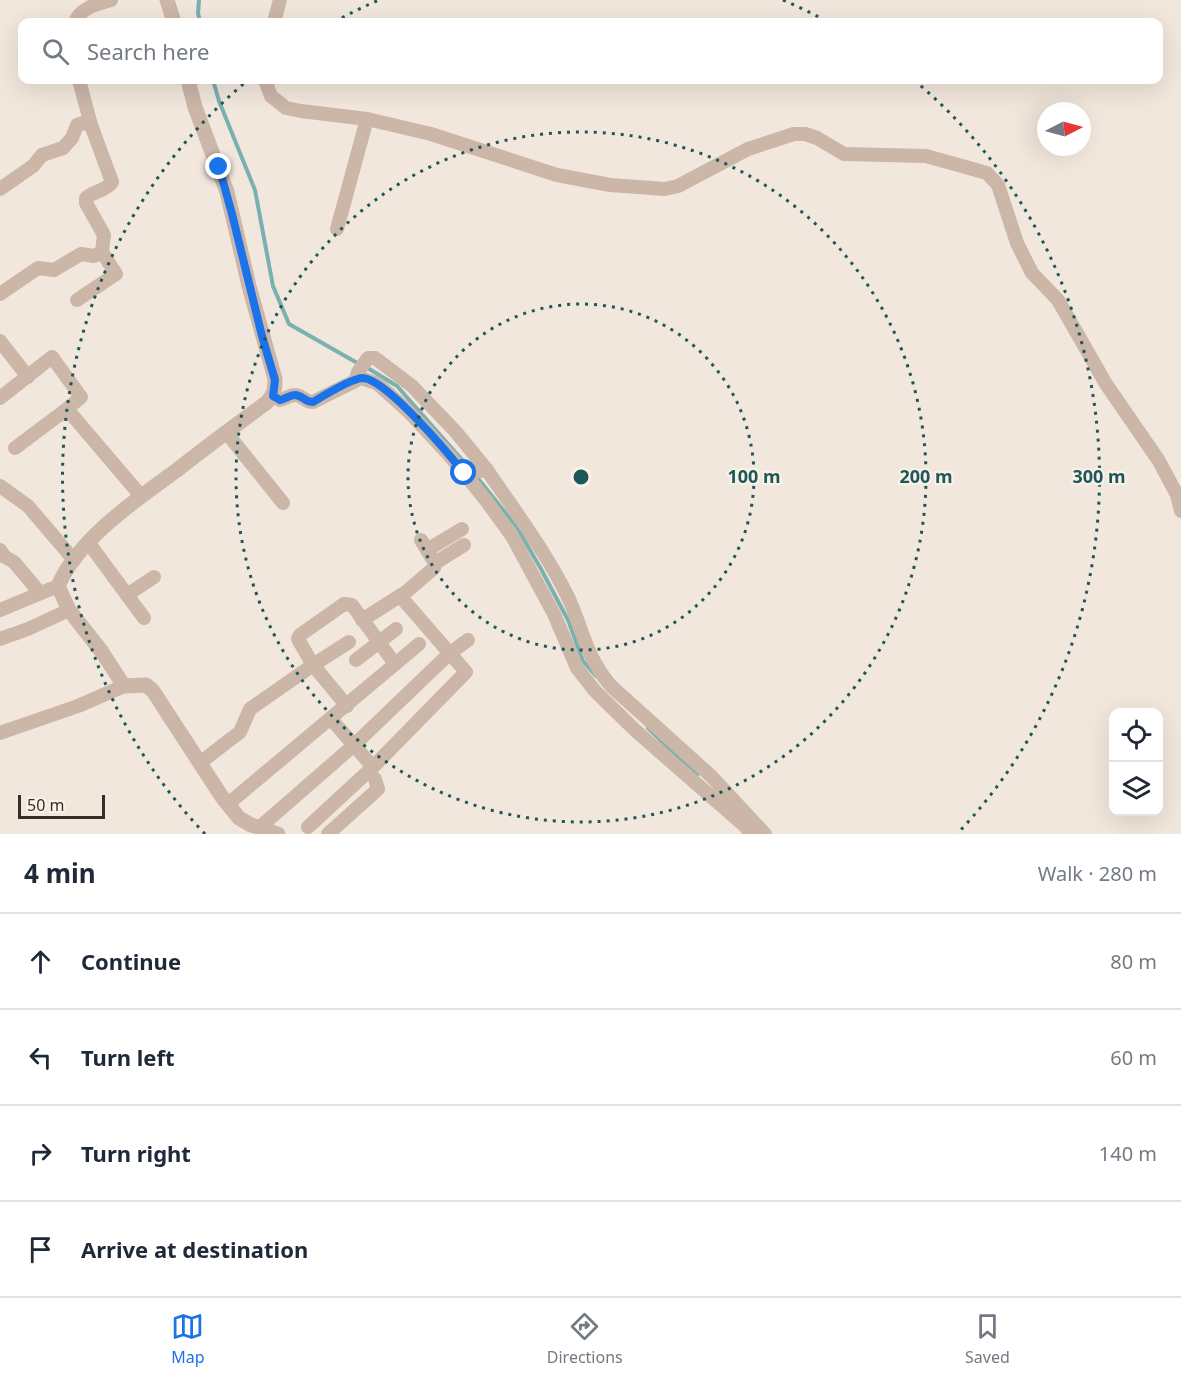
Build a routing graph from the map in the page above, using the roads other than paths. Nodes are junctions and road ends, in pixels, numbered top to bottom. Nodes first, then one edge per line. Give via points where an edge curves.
1 (111, 0) edge
2 (167, 0) edge
3 (280, 0) edge
4 (76, 18) edge
5 (173, 18) edge
6 (275, 18) edge
7 (80, 84) edge
8 (189, 84) edge
9 (266, 84) edge
10 (367, 119) junction
11 (91, 125) junction
12 (0, 189) edge
13 (337, 229) dead end
14 (102, 252) junction
15 (0, 294) edge
16 (77, 300) dead end
17 (0, 341) edge
18 (362, 368) junction
19 (28, 377) junction
20 (273, 396) junction
21 (0, 398) edge
22 (67, 409) junction
23 (226, 432) junction
24 (15, 448) dead end
25 (486, 471) junction
26 (466, 473) junction
27 (0, 486) edge
28 (141, 496) junction
29 (283, 503) dead end
30 (1181, 511) edge
31 (462, 529) dead end
32 (523, 539) junction
33 (464, 545) dead end
34 (0, 550) edge
35 (80, 552) junction
36 (435, 563) junction
37 (154, 577) dead end
38 (58, 585) junction
39 (40, 593) junction
40 (127, 595) junction
41 (400, 596) junction
42 (0, 610) edge
43 (69, 610) junction
44 (144, 618) dead end
45 (362, 620) junction
46 (396, 629) dead end
47 (0, 639) edge
48 (468, 640) dead end
49 (349, 642) dead end
50 (379, 643) junction
51 (419, 644) dead end
52 (450, 653) junction
53 (356, 660) dead end
54 (395, 664) junction
55 (313, 665) junction
56 (124, 686) junction
57 (346, 706) junction
58 (331, 719) junction
59 (0, 733) edge
60 (353, 746) junction
61 (201, 762) junction
62 (374, 773) junction
63 (228, 804) junction
64 (260, 827) junction
65 (308, 827) dead end
66 (278, 834) edge
67 (328, 834) edge
68 (750, 834) edge
69 (765, 834) edge

1 - 4 street via 83,11
2 - 5 street
3 - 6 street
7 - 11 street
8 - 20 street via 227,192 275,380
9 - 10 street via 271,96 286,108
10 - 13 street
10 - 30 street via 431,134 557,175 610,185 665,189 678,186 748,148 794,134 817,138 844,154 926,156 987,172 998,185 1017,243 1032,273 1058,300 1106,384 1159,461
11 - 12 street via 77,125 63,148 42,155
11 - 14 street via 111,177 109,186 86,198 104,235
14 - 15 street via 74,256 54,270 38,268
14 - 16 street via 116,274
17 - 19 street
18 - 20 street via 313,402 294,394 280,400
18 - 25 street via 375,358 412,386
18 - 26 street via 367,379 391,395
19 - 21 street
19 - 22 street via 52,357 87,393
20 - 23 street
22 - 24 street
22 - 28 street
23 - 28 street
23 - 29 street
25 - 26 street
25 - 32 street
26 - 32 street
27 - 35 street
28 - 35 street
31 - 36 street via 424,545
32 - 68 street via 577,668 636,731
32 - 69 street via 567,596 585,644 611,686 711,776
33 - 36 street
34 - 39 street
35 - 38 street
35 - 40 street
36 - 41 street
37 - 40 street
38 - 39 street
38 - 43 street
39 - 42 street
40 - 44 street
41 - 45 street
41 - 52 street
43 - 47 street
43 - 56 street
45 - 50 street
45 - 55 street via 352,605 344,604 300,636 298,639
46 - 50 street
48 - 52 street
49 - 55 street
50 - 53 street
50 - 54 street
51 - 54 street
52 - 60 street
52 - 62 street via 466,672
54 - 57 street
55 - 57 street
55 - 61 street via 250,709 240,732
56 - 59 street
56 - 61 street via 150,687
57 - 58 street
58 - 60 street
58 - 63 street
60 - 62 street
60 - 64 street
61 - 63 street
62 - 65 street
62 - 67 street via 378,789
63 - 64 street via 239,818
64 - 66 street

